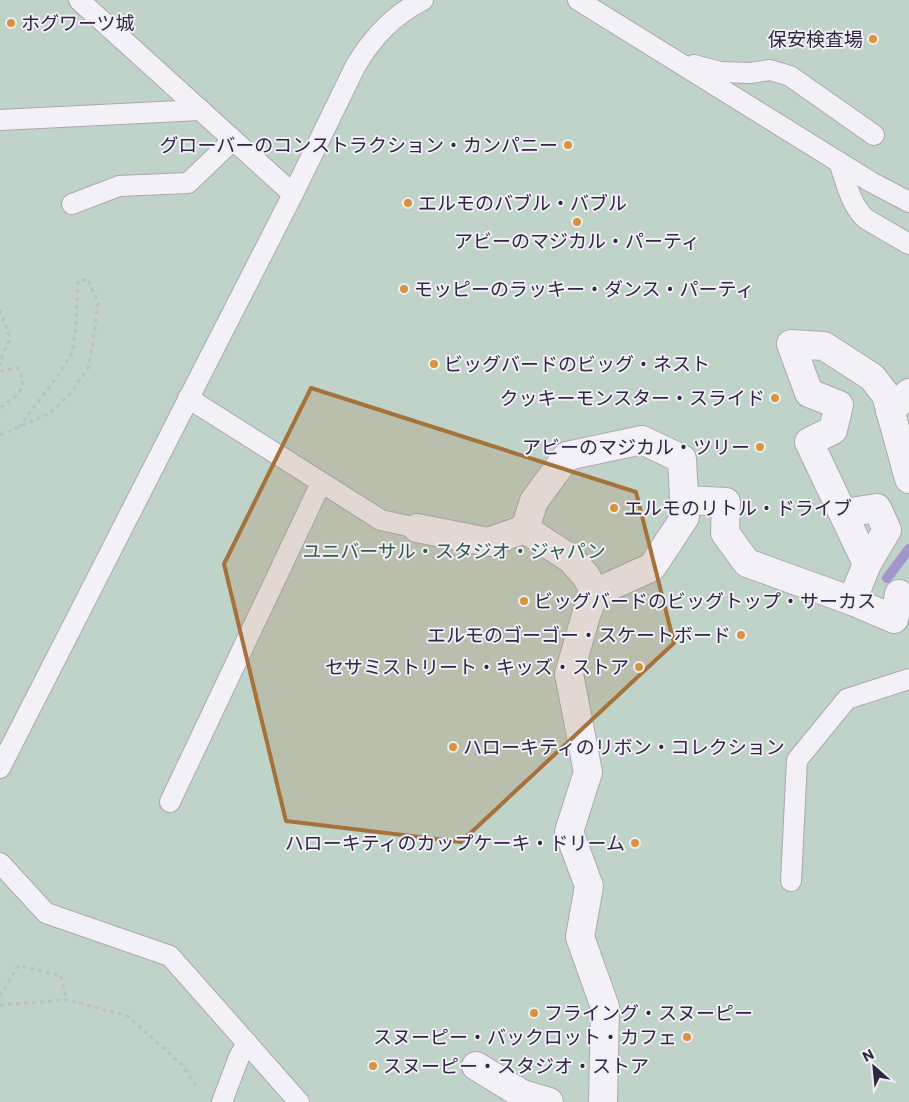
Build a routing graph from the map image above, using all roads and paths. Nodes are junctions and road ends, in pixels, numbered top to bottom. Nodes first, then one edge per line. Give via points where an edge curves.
1 (79, 0) edge
2 (423, 0) edge
3 (578, 0) edge
4 (675, 60) junction
5 (200, 110) junction
6 (0, 120) edge
7 (874, 135) dead end
8 (233, 140) junction
9 (839, 162) junction
10 (292, 194) junction
11 (909, 202) edge
12 (72, 204) dead end
13 (909, 244) edge
14 (0, 310) edge
15 (0, 362) edge
16 (0, 372) edge
17 (188, 398) junction
18 (900, 402) edge
19 (0, 408) edge
20 (20, 427) junction
21 (0, 435) edge
22 (909, 480) edge
23 (321, 483) junction
24 (684, 500) junction
25 (417, 528) joint
26 (525, 529) junction
27 (595, 593) junction
28 (852, 601) junction
29 (909, 601) edge
30 (909, 679) edge
31 (0, 768) edge
32 (170, 802) dead end
33 (0, 863) edge
34 (792, 881) dead end
35 (0, 996) edge
36 (67, 1000) junction
37 (0, 1005) edge
38 (246, 1043) junction
39 (476, 1066) dead end
40 (202, 1095) dead end
41 (222, 1102) edge
42 (299, 1102) edge
43 (549, 1102) edge
44 (596, 1102) edge
45 (603, 1102) edge

1 - 5 lane
2 - 10 lane via 399,14 368,46
3 - 4 lane
4 - 7 lane via 720,72 770,70 790,76
4 - 9 lane
5 - 6 lane
5 - 8 lane
8 - 10 lane
8 - 12 lane via 188,183 119,186
9 - 11 lane
9 - 13 lane via 853,203 861,215
10 - 17 lane
14 - 15 path via 10,338
15 - 16 path
16 - 19 path via 18,368 23,378 21,392
17 - 23 lane
17 - 31 lane
18 - 22 street
18 - 28 street via 886,395 872,377 824,346 791,344 809,393 839,405 833,430 809,442 844,513 878,508 887,530 867,564
20 - 20 path via 72,354 78,281 88,279 98,303 88,368 70,394 50,413
20 - 21 path
23 - 25 lane via 381,520
23 - 32 lane
24 - 26 street via 682,459 642,440 567,456 534,501
24 - 27 street via 686,517 652,567
24 - 28 street via 726,502 725,533 747,563
25 - 26 street via 488,542
26 - 27 street via 571,559
27 - 45 street via 569,674 588,772 569,832 589,886 580,937 605,1007
28 - 29 street via 894,619 899,594
30 - 34 lane via 847,699 797,760
33 - 38 lane via 46,913 170,956
35 - 36 path via 19,964 61,976
36 - 37 path
36 - 40 path via 128,1016 182,1065
38 - 41 lane
38 - 42 lane
39 - 43 street via 522,1094
44 - 45 street

